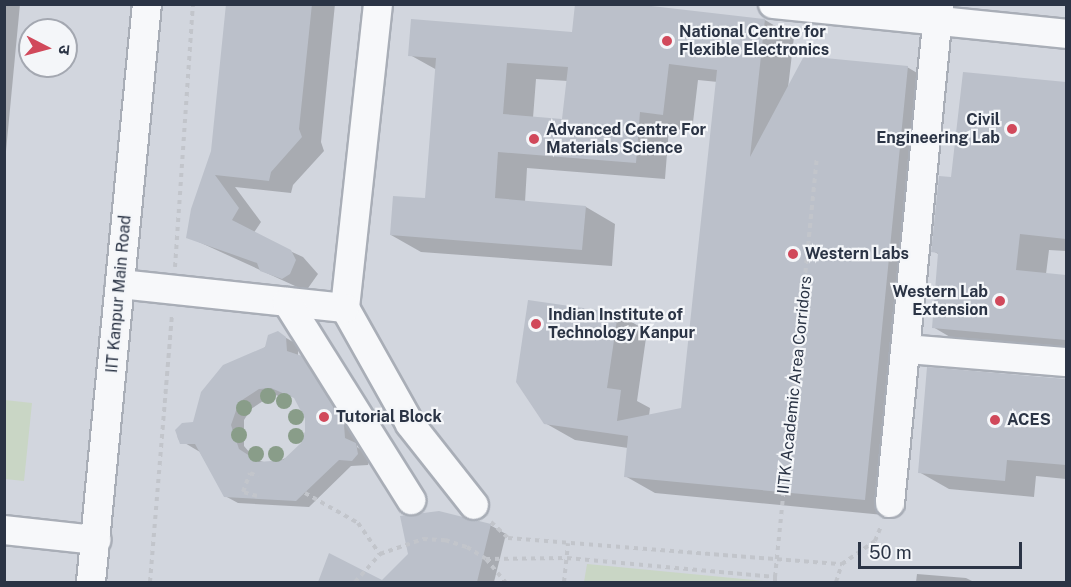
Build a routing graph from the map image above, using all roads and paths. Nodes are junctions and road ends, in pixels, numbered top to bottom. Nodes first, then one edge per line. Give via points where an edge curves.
1 (147, 4) edge
2 (378, 4) edge
3 (773, 4) edge
4 (938, 13) edge
5 (1066, 34) edge
6 (817, 158) dead end
7 (120, 284) junction
8 (287, 302) junction
9 (345, 308) junction
10 (907, 349) junction
11 (1066, 362) edge
12 (258, 476) dead end
13 (305, 493) dead end
14 (257, 496) dead end
15 (411, 500) dead end
16 (890, 503) joint
17 (474, 505) joint
18 (4, 530) edge
19 (96, 540) junction
20 (568, 543) junction
21 (380, 554) junction
22 (567, 558) junction
23 (486, 559) junction
24 (777, 561) junction
25 (842, 564) junction
26 (776, 577) junction
27 (91, 582) edge
28 (355, 582) edge
29 (505, 582) edge
30 (564, 582) edge
31 (775, 582) edge
32 (836, 582) edge

1 - 7 street, IIT Kanpur Main Road
2 - 9 street
3 - 4 street
4 - 5 street
4 - 10 street
6 - 24 path, IITK Academic Area Corridors
7 - 8 street
7 - 19 street, IIT Kanpur Main Road
8 - 9 street
8 - 15 street
9 - 17 street via 410,424
10 - 11 street
10 - 16 street
12 - 14 path via 250,473 243,492
13 - 21 path via 358,523
16 - 25 path via 875,542
17 - 20 path via 508,538
18 - 19 street
19 - 27 street, IIT Kanpur Main Road
20 - 22 path
20 - 24 path
21 - 23 path via 400,544 434,540 467,547
21 - 28 path
22 - 23 path
22 - 26 path
22 - 30 path
23 - 29 path
24 - 25 path
24 - 26 path, IITK Academic Area Corridors
25 - 32 path
26 - 31 path, IITK Academic Area Corridors

